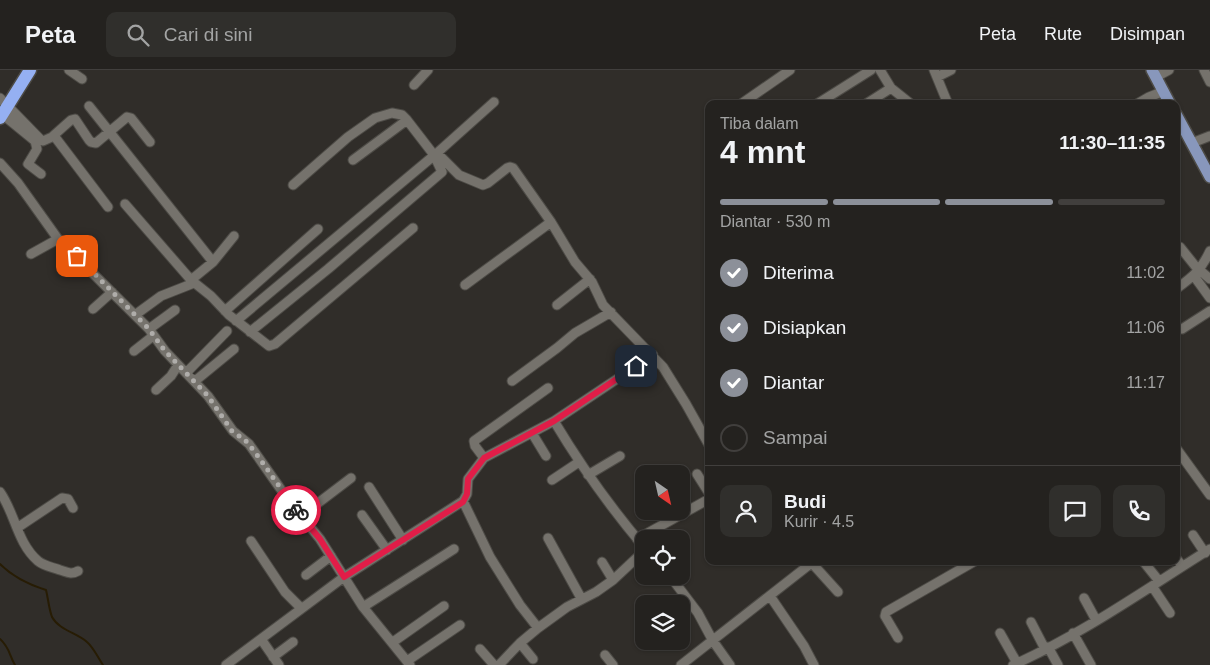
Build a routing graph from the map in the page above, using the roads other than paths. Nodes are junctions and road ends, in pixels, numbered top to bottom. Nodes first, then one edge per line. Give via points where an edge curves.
1 (30, 70) edge
2 (69, 70) edge
3 (428, 70) edge
4 (790, 70) edge
5 (871, 70) edge
6 (880, 70) edge
7 (952, 70) edge
8 (1169, 70) edge
9 (936, 73) edge
10 (1154, 74) edge
11 (82, 79) dead end
12 (414, 85) dead end
13 (891, 88) junction
14 (1164, 91) junction
15 (748, 100) edge
16 (823, 100) edge
17 (872, 100) edge
18 (906, 100) edge
19 (946, 100) edge
20 (1144, 100) edge
21 (1168, 100) edge
22 (494, 102) dead end
23 (88, 106) dead end
24 (3, 111) edge
25 (407, 120) junction
26 (1180, 131) edge
27 (110, 132) junction
28 (53, 136) junction
29 (1210, 136) edge
30 (150, 142) dead end
31 (1192, 144) junction
32 (436, 154) junction
33 (353, 160) dead end
34 (0, 163) edge
35 (41, 174) dead end
36 (1210, 178) edge
37 (293, 185) dead end
38 (125, 204) dead end
39 (108, 207) dead end
40 (551, 222) junction
41 (413, 228) dead end
42 (318, 229) dead end
43 (234, 236) dead end
44 (58, 239) junction
45 (1180, 247) dead end
46 (1210, 250) edge
47 (31, 254) dead end
48 (213, 262) junction
49 (1197, 273) junction
50 (590, 279) junction
51 (1210, 279) edge
52 (192, 282) junction
53 (1180, 282) edge
54 (465, 285) dead end
55 (112, 292) junction
56 (1210, 298) edge
57 (558, 306) dead end
58 (93, 309) dead end
59 (175, 310) dead end
60 (225, 311) junction
61 (1210, 311) edge
62 (610, 312) junction
63 (135, 315) junction
64 (236, 321) junction
65 (1182, 329) dead end
66 (227, 331) dead end
67 (151, 332) junction
68 (250, 332) junction
69 (234, 349) dead end
70 (134, 351) dead end
71 (653, 356) junction
72 (178, 365) junction
73 (186, 373) junction
74 (512, 380) dead end
75 (195, 381) junction
76 (548, 388) dead end
77 (156, 390) dead end
78 (554, 421) junction
79 (532, 433) junction
80 (705, 437) edge
81 (1180, 454) edge
82 (546, 456) dead end
83 (620, 456) dead end
84 (484, 458) junction
85 (579, 462) junction
86 (697, 474) dead end
87 (588, 475) junction
88 (351, 478) dead end
89 (552, 480) dead end
90 (369, 487) dead end
91 (705, 487) edge
92 (0, 492) edge
93 (1210, 495) edge
94 (705, 501) edge
95 (463, 502) junction
96 (73, 508) dead end
97 (362, 514) dead end
98 (301, 516) junction
99 (17, 528) junction
100 (653, 530) edge
101 (635, 536) edge
102 (1193, 536) dead end
103 (548, 538) dead end
104 (403, 540) junction
105 (251, 541) dead end
106 (454, 549) dead end
107 (387, 550) junction
108 (1207, 551) edge
109 (332, 556) junction
110 (635, 559) edge
111 (602, 562) dead end
112 (1180, 563) edge
113 (808, 565) edge
114 (815, 565) edge
115 (968, 565) edge
116 (1145, 565) edge
117 (1182, 566) junction
118 (78, 571) dead end
119 (306, 575) dead end
120 (344, 577) junction
121 (613, 580) junction
122 (1156, 583) junction
123 (677, 585) edge
124 (838, 592) dead end
125 (770, 596) junction
126 (581, 598) junction
127 (1084, 598) dead end
128 (363, 606) junction
129 (444, 606) dead end
130 (300, 608) junction
131 (1170, 613) dead end
132 (1096, 620) junction
133 (1031, 622) dead end
134 (460, 626) dead end
135 (538, 628) junction
136 (1000, 633) dead end
137 (1073, 633) junction
138 (898, 638) dead end
139 (261, 639) junction
140 (713, 641) junction
141 (293, 642) dead end
142 (393, 642) junction
143 (520, 643) junction
144 (1046, 648) junction
145 (480, 649) dead end
146 (605, 655) dead end
147 (273, 657) junction
148 (533, 659) dead end
149 (408, 663) edge
150 (1015, 664) edge
151 (1058, 664) edge
152 (226, 665) edge
153 (279, 665) edge
154 (494, 665) edge
155 (500, 665) edge
156 (613, 665) edge
157 (681, 665) edge
158 (730, 665) edge
159 (814, 665) edge
160 (1091, 665) edge

1 - 24 highway
2 - 11 street
3 - 12 street
4 - 15 street
5 - 16 street
6 - 13 street
7 - 9 street
8 - 10 street
9 - 19 street
10 - 14 main road
13 - 17 street
13 - 18 street
14 - 20 street
14 - 21 main road
22 - 32 street
23 - 27 street
24 - 28 street via 41,140
24 - 35 street via 36,144 37,149 28,164
25 - 32 street
25 - 33 street
25 - 37 street via 392,113 375,118
26 - 31 main road
27 - 28 street via 94,143 74,119
27 - 30 street via 129,118
27 - 48 street
28 - 39 street
29 - 31 street
31 - 36 main road
32 - 40 street via 459,175 483,185 512,167
32 - 64 street
32 - 68 street via 441,174
34 - 44 street
38 - 52 street
40 - 50 street via 575,262
40 - 54 street
41 - 68 street via 272,346
42 - 60 street
43 - 48 street
44 - 47 street
44 - 55 street
45 - 49 street
46 - 49 street
48 - 52 street
49 - 51 street
49 - 53 street
49 - 56 street
50 - 57 street
50 - 62 street
52 - 60 street
52 - 63 street via 162,296
55 - 58 street
55 - 63 street
59 - 67 street
60 - 64 street
61 - 65 street
62 - 71 street
62 - 74 street via 575,333
63 - 67 street
64 - 68 street
66 - 73 street
67 - 70 street
67 - 72 street
69 - 75 street
71 - 78 street
71 - 80 street
72 - 73 street
72 - 77 street
73 - 75 street
75 - 98 street via 232,431 255,452
76 - 84 street via 474,441
78 - 79 street
78 - 85 street
79 - 82 street
79 - 84 street
81 - 93 street
83 - 87 street
84 - 95 street via 468,479
85 - 87 street
85 - 89 street
86 - 91 street
87 - 101 street
88 - 98 street
90 - 104 street
92 - 99 street
94 - 100 street
95 - 104 street
95 - 135 street via 490,557
96 - 99 street via 68,499 62,498
97 - 107 street
98 - 109 street
99 - 118 street via 39,562 70,574
102 - 108 street
103 - 126 street
104 - 107 street
105 - 130 street via 272,575
106 - 128 street
107 - 120 street
108 - 117 street
109 - 119 street
109 - 120 street
110 - 121 street
111 - 121 street
112 - 117 street
113 - 125 street
114 - 124 street
115 - 138 street via 886,612 885,616
116 - 122 street
117 - 122 street
120 - 128 street
120 - 130 street
121 - 126 street
122 - 131 street
122 - 132 street
123 - 140 street via 698,613
125 - 140 street
125 - 159 street
126 - 135 street
127 - 132 street
128 - 142 street
129 - 142 street
130 - 139 street
132 - 137 street
133 - 144 street
134 - 149 street
135 - 143 street
136 - 150 street
137 - 144 street
137 - 160 street
139 - 147 street
139 - 152 street
140 - 157 street
140 - 158 street
141 - 147 street
142 - 149 street
143 - 148 street
143 - 155 street
144 - 150 street
144 - 151 street
145 - 154 street
146 - 156 street
147 - 153 street

